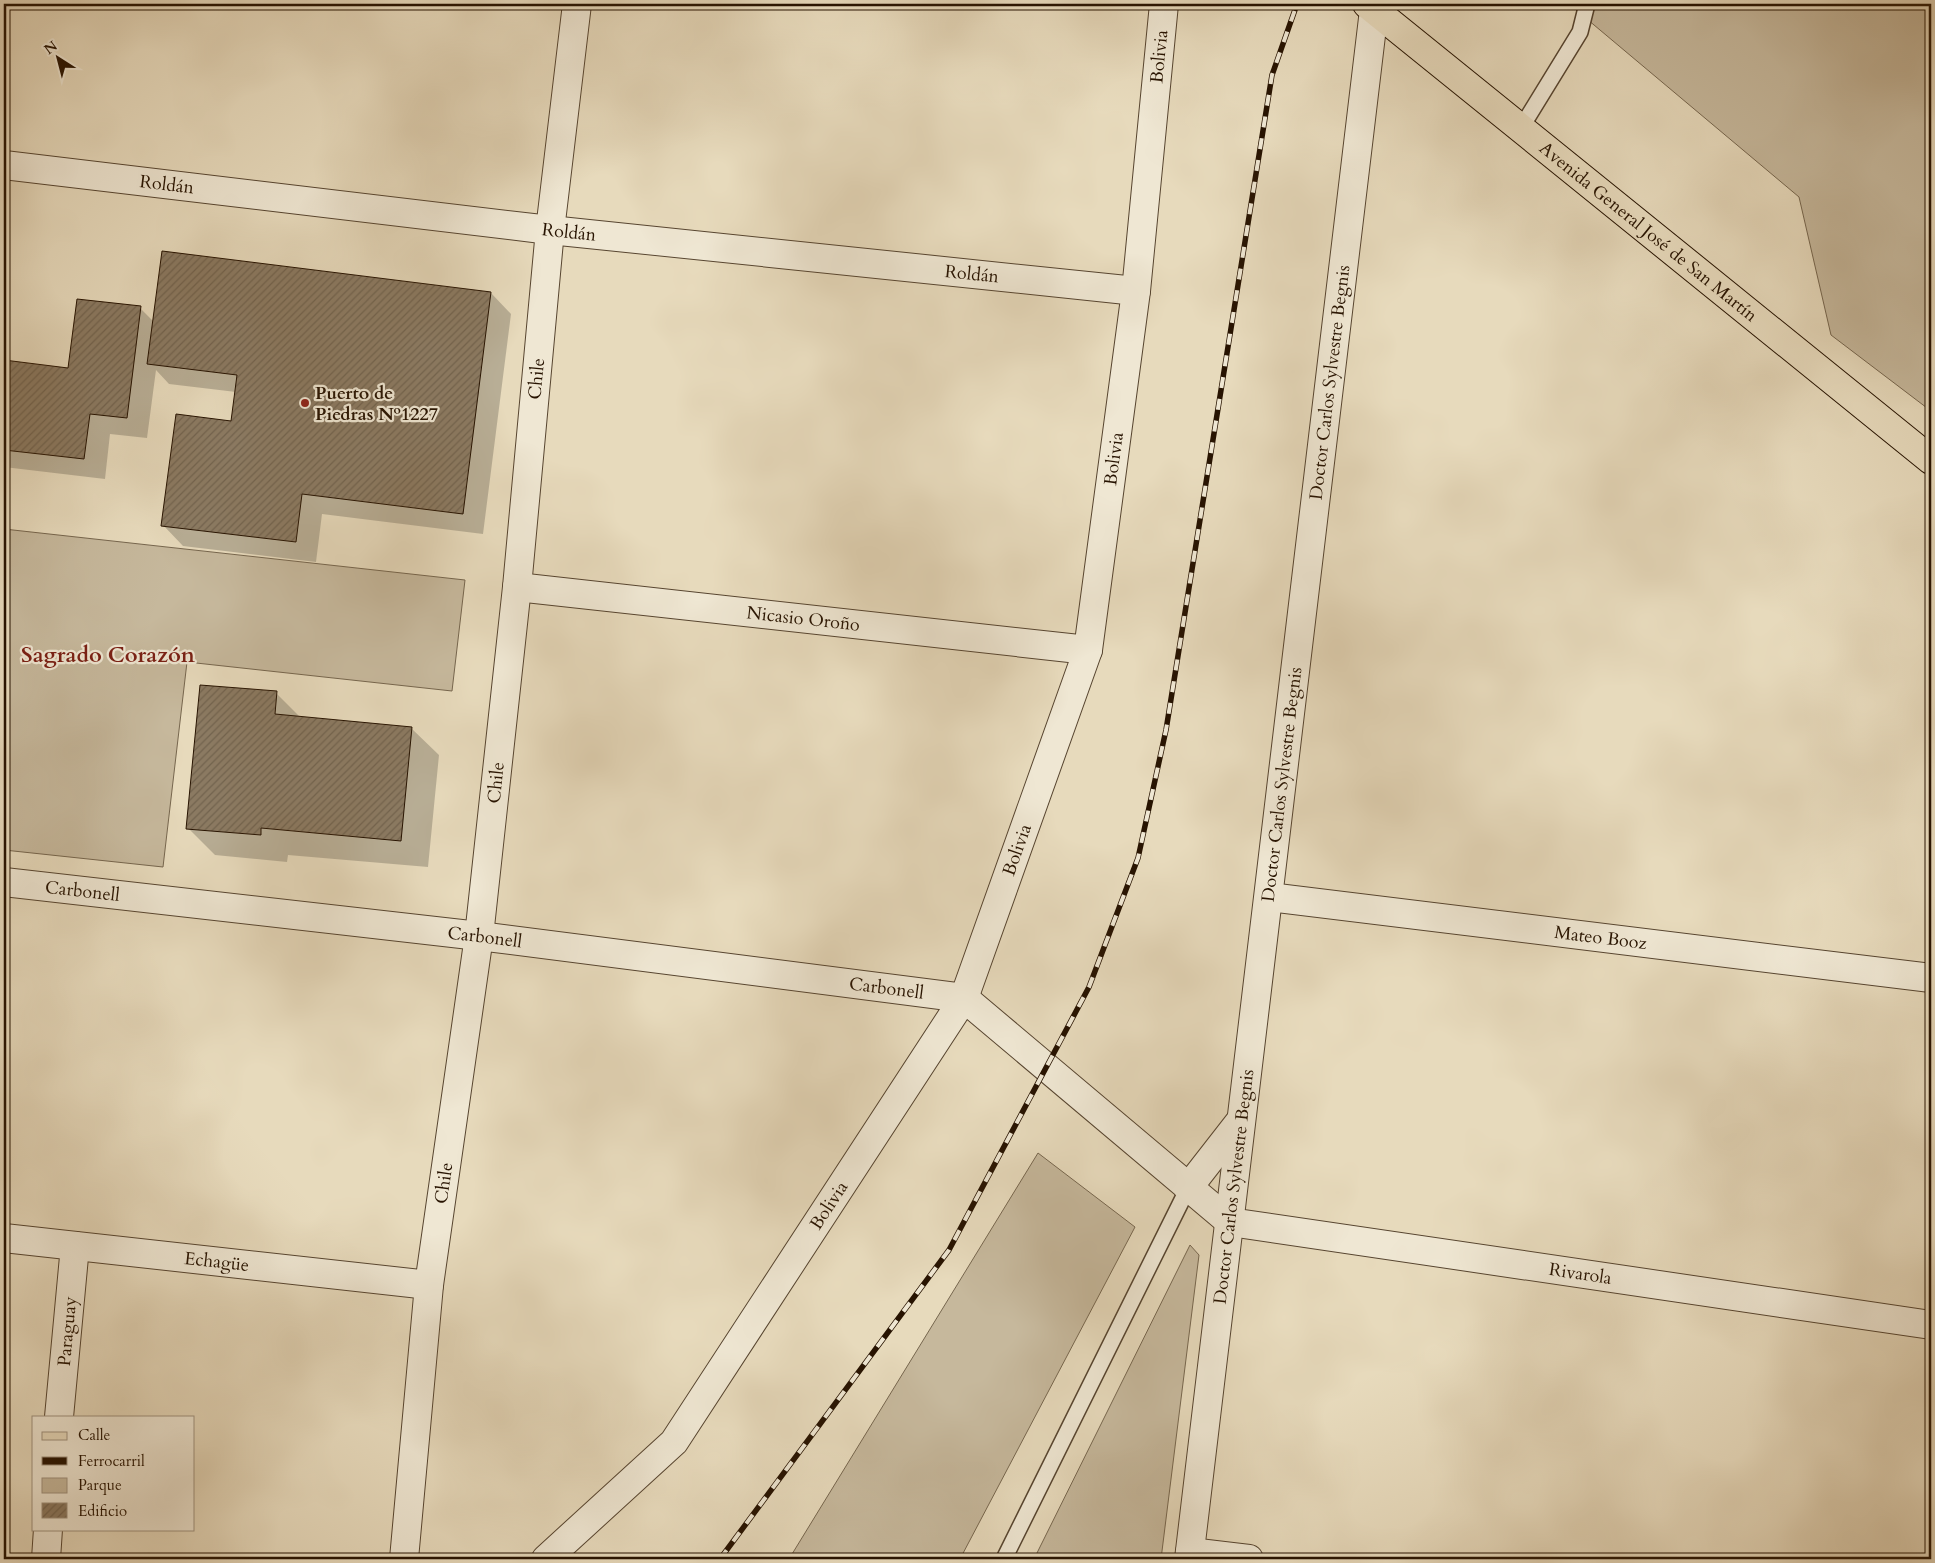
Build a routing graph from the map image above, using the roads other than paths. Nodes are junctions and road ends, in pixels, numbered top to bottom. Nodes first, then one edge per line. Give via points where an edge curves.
1 (577, 4) edge
2 (1164, 4) edge
3 (1587, 4) edge
4 (1370, 7) edge
5 (1521, 128) junction
6 (4, 165) edge
7 (550, 230) junction
8 (1136, 291) junction
9 (1931, 460) edge
10 (517, 587) junction
11 (1088, 650) junction
12 (4, 882) edge
13 (1269, 897) junction
14 (479, 936) junction
15 (1931, 978) edge
16 (964, 998) junction
17 (1242, 1119) junction
18 (1188, 1188) junction
19 (1230, 1222) junction
20 (4, 1238) edge
21 (75, 1246) junction
22 (429, 1285) junction
23 (1931, 1325) edge
24 (59, 1416) edge
25 (48, 1530) edge
26 (1190, 1556) edge
27 (46, 1559) edge
28 (404, 1559) edge
29 (546, 1559) edge
30 (1004, 1559) edge
31 (1249, 1559) edge

1 - 7 street, Chile
2 - 8 street, Bolivia
3 - 5 lane via 1580,32
4 - 5 main road, Avenida General José de San Martín
4 - 13 street, Doctor Carlos Sylvestre Begnis
5 - 9 main road, Avenida General José de San Martín
6 - 7 street, Roldán
7 - 8 street, Roldán
7 - 10 street, Chile
8 - 11 street, Bolivia
10 - 11 street, Nicasio Oroño
10 - 14 street, Chile
11 - 16 street, Bolivia
12 - 14 street, Carbonell
13 - 15 street, Mateo Booz
13 - 17 street, Doctor Carlos Sylvestre Begnis
14 - 16 street, Carbonell
14 - 22 street, Chile
16 - 18 street
16 - 29 street, Bolivia via 674,1442
17 - 18 street
17 - 19 street, Doctor Carlos Sylvestre Begnis
18 - 19 street
18 - 30 lane
19 - 23 street, Rivarola
19 - 26 street, Doctor Carlos Sylvestre Begnis
20 - 21 street, Echagüe
21 - 22 street, Echagüe
21 - 24 street, Paraguay
22 - 28 street, Chile
25 - 27 street
26 - 31 street

